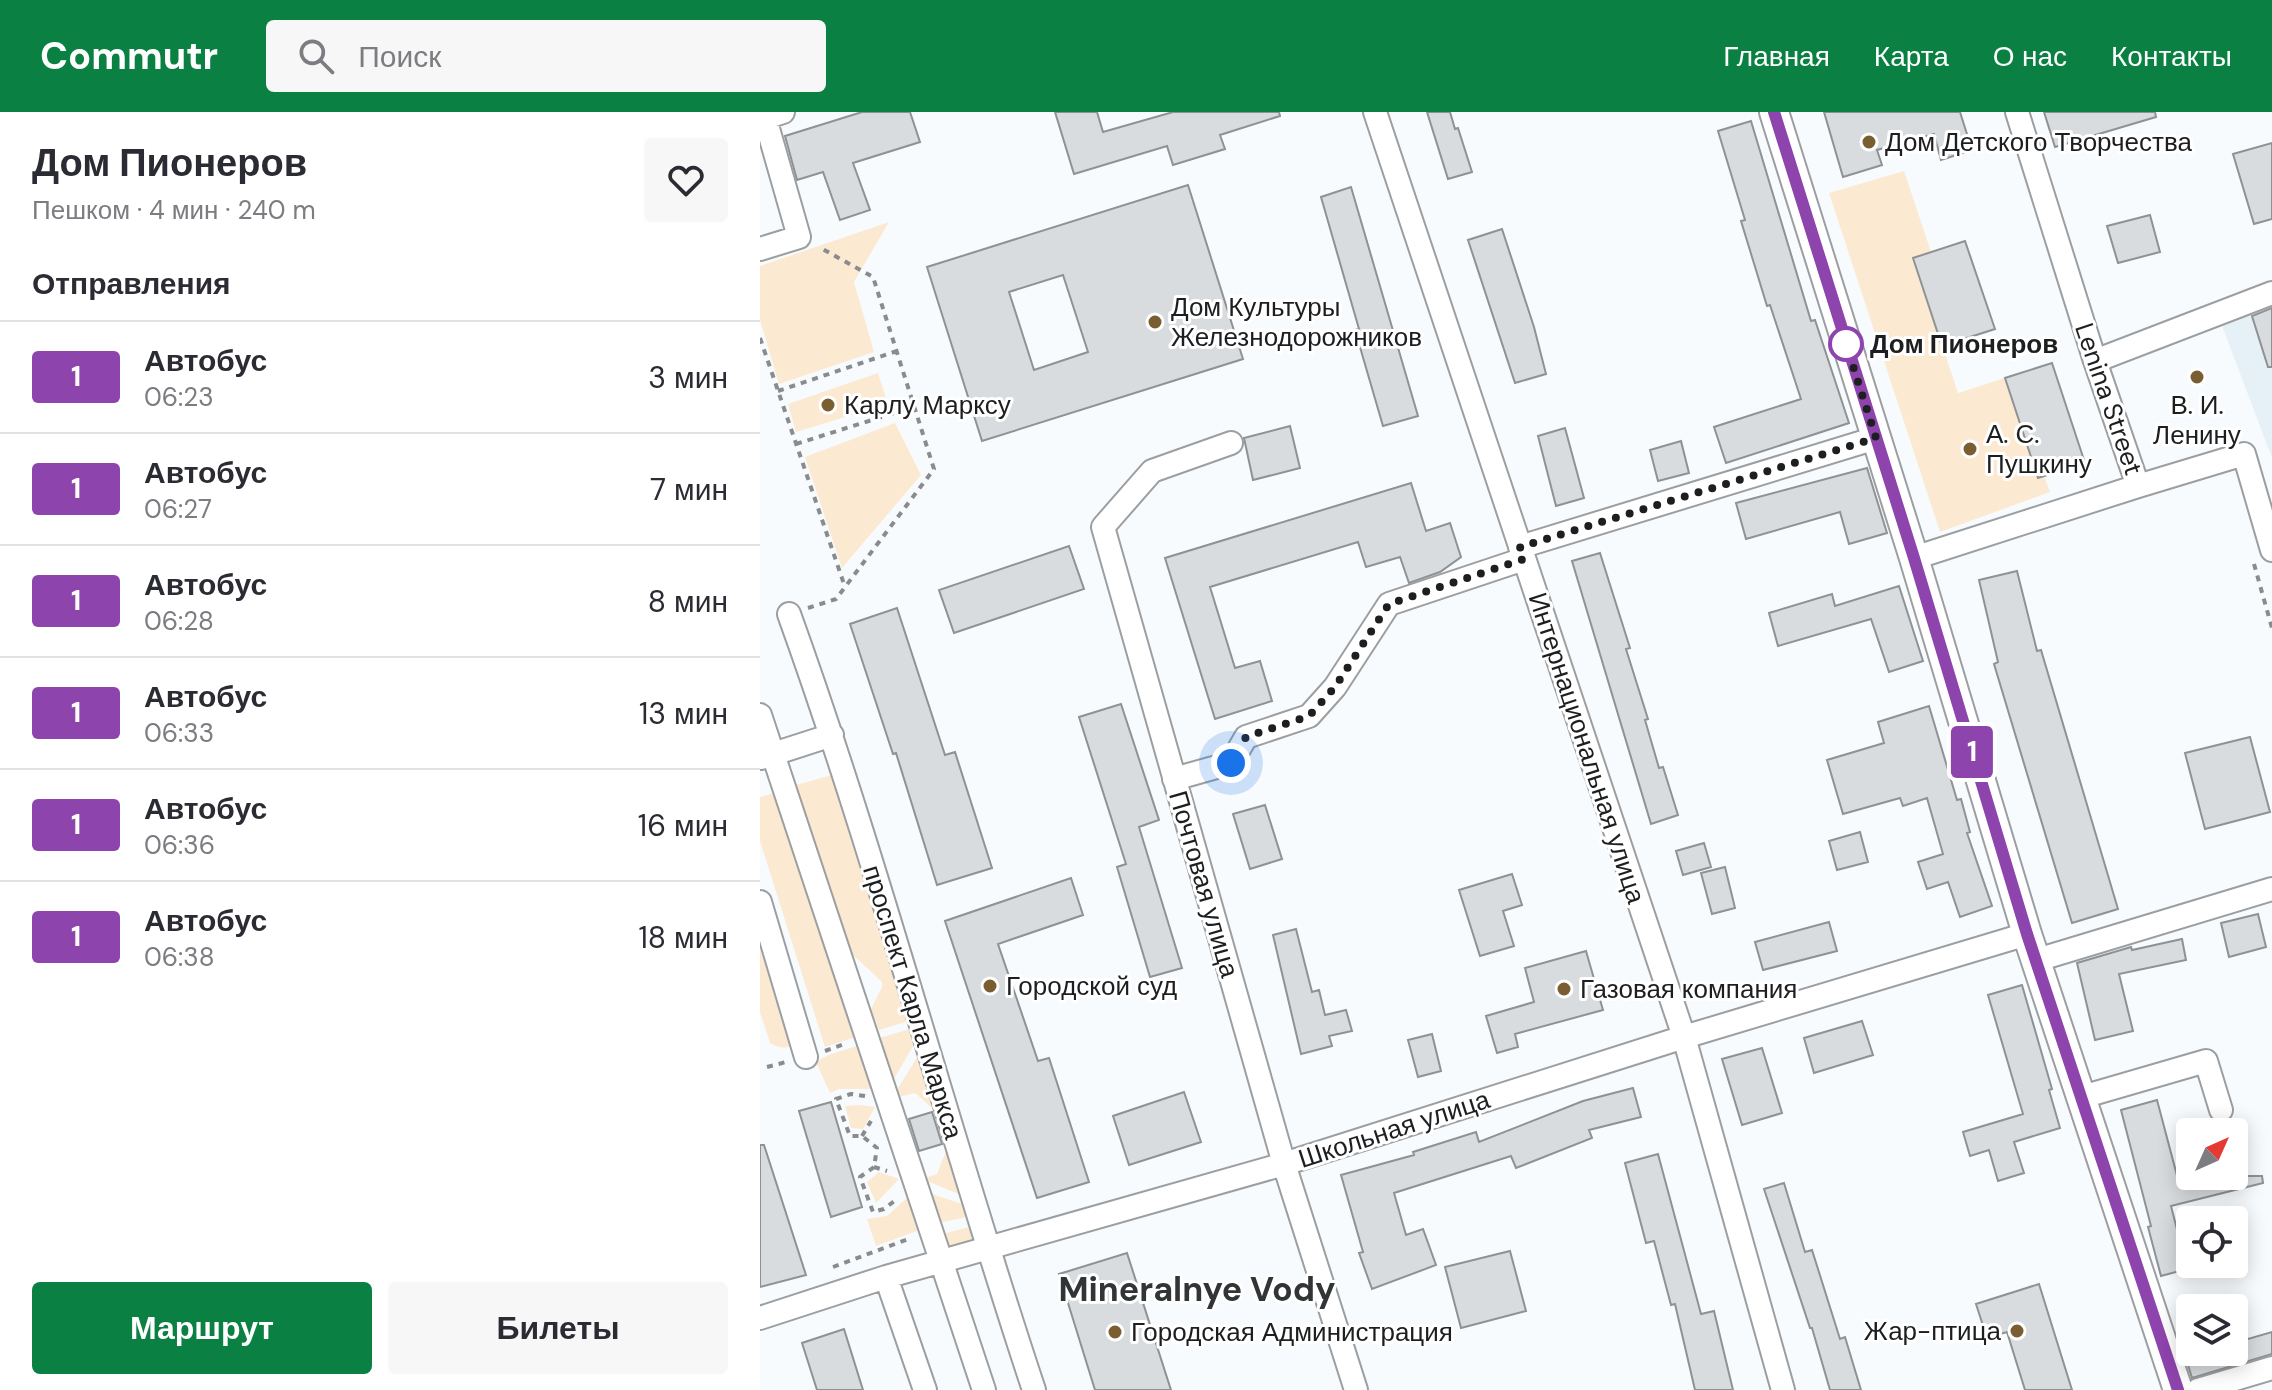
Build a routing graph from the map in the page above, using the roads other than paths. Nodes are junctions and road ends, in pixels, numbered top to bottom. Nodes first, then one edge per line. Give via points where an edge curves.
1 (783, 112) edge
2 (1375, 112) edge
3 (1774, 112) edge
4 (2017, 112) edge
5 (760, 249) edge
6 (2272, 293) edge
7 (2095, 361) junction
8 (1876, 438) junction
9 (1231, 443) dead end
10 (2138, 486) junction
11 (2272, 550) edge
12 (1522, 553) junction
13 (1914, 558) junction
14 (789, 614) road end
15 (760, 715) edge
16 (832, 735) junction
17 (767, 756) edge
18 (1174, 779) junction
19 (2272, 889) edge
20 (760, 902) edge
21 (2032, 947) junction
22 (1684, 1037) junction
23 (806, 1057) road end
24 (2082, 1097) junction
25 (2221, 1110) dead end
26 (1284, 1164) junction
27 (988, 1248) junction
28 (940, 1261) junction
29 (886, 1277) junction
30 (760, 1318) edge
31 (2272, 1368) edge
32 (925, 1390) edge
33 (984, 1390) edge
34 (1034, 1390) edge
35 (1356, 1390) edge
36 (1783, 1390) edge
37 (2178, 1390) edge
38 (2198, 1390) edge

1 - 5 street via 765,118 799,237
2 - 12 street, Интернациональная улица
3 - 8 main road
4 - 7 street, Lenina Street
6 - 7 street
7 - 10 street, Lenina Street
8 - 12 street
8 - 13 main road
9 - 18 street, Почтовая улица via 1152,471 1103,527
10 - 11 street, Lenina Street via 2244,454
10 - 13 street
12 - 18 street via 1389,604 1335,687 1309,716 1246,737 1231,763
12 - 22 street, Интернациональная улица
13 - 21 main road
14 - 16 street, проспект Карла Маркса
15 - 17 street, проспект Карла Маркса
16 - 17 street
16 - 27 street, проспект Карла Маркса
17 - 28 street, проспект Карла Маркса
18 - 26 street, Почтовая улица
19 - 21 street, Школьная улица
20 - 23 street
21 - 22 street, Школьная улица
21 - 24 main road
22 - 26 street, Школьная улица
22 - 36 street, Интернациональная улица
24 - 25 street via 2206,1061
24 - 37 main road
26 - 27 street, Школьная улица
26 - 35 street, Почтовая улица
27 - 28 street, Школьная улица
27 - 34 street, проспект Карла Маркса
28 - 29 street, Школьная улица
28 - 33 street, проспект Карла Маркса
29 - 30 street, Школьная улица
29 - 32 street
31 - 38 street

